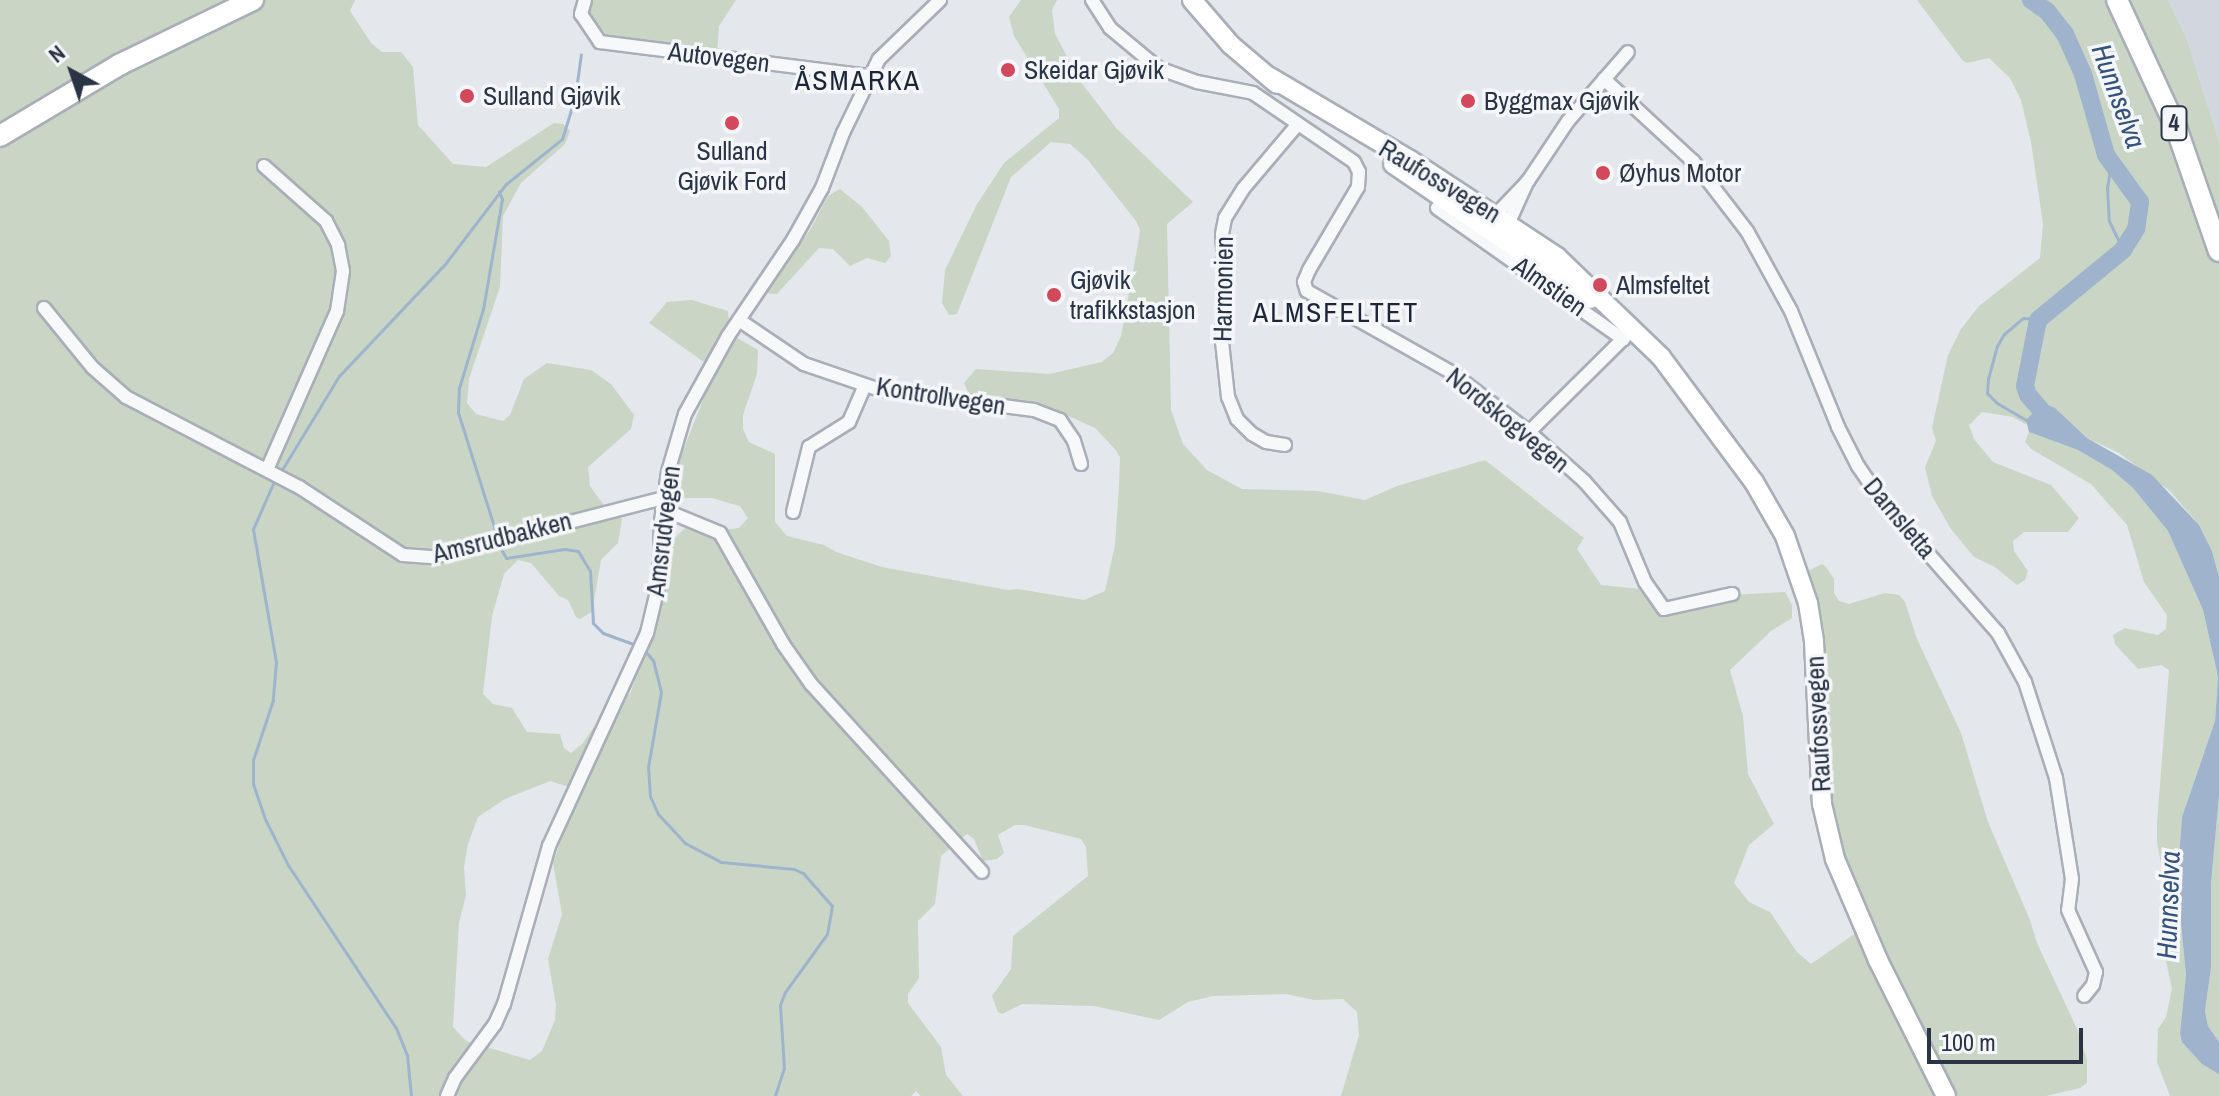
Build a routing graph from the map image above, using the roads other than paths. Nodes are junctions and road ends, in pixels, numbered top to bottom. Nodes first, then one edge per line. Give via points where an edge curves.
1 (253, 0) edge
2 (585, 0) edge
3 (940, 0) edge
4 (1092, 0) edge
5 (1192, 0) edge
6 (2117, 0) edge
7 (2128, 0) edge
8 (1628, 52) dead end
9 (871, 76) junction
10 (1604, 79) junction
11 (1298, 124) junction
12 (0, 136) edge
13 (264, 166) dead end
14 (1437, 208) dead end
15 (2219, 222) edge
16 (1498, 225) junction
17 (2219, 251) edge
18 (44, 308) dead end
19 (739, 320) junction
20 (1628, 334) junction
21 (865, 385) junction
22 (1529, 432) junction
23 (1285, 445) dead end
24 (1081, 464) dead end
25 (267, 470) junction
26 (663, 504) junction
27 (793, 512) dead end
28 (1732, 594) dead end
29 (982, 872) dead end
30 (2084, 996) dead end
31 (447, 1096) edge
32 (1946, 1096) edge

1 - 12 main road via 119,65
2 - 9 street, Autovegen via 581,14 600,42
3 - 9 street, Amsrudvegen via 879,59
4 - 11 street via 1110,28 1158,68 1253,93
5 - 16 main road, Raufossvegen via 1231,45 1294,97
6 - 17 main road, 4 via 2177,130
7 - 15 main road, 4 via 2176,102
8 - 10 street
9 - 19 street, Amsrudvegen via 822,188
10 - 16 street via 1568,121
10 - 30 street, Damsletta via 1693,161 1747,231 1791,311 1858,466 1882,501 1998,633 2025,682 2056,778 2072,879 2068,910 2096,972
11 - 22 street, Nordskogvegen via 1358,168 1358,187 1305,280 1312,295 1451,372
11 - 23 street, Harmonien via 1243,189 1223,228 1222,342 1228,397 1237,419 1252,434
13 - 25 street via 326,221 343,271 337,311
14 - 20 street, Almstien
16 - 20 main road, Raufossvegen
18 - 25 street, Amsrudbakken via 93,368 126,397
19 - 21 street, Kontrollvegen via 804,364
19 - 26 street, Amsrudvegen via 685,414
20 - 22 street
20 - 32 main road, Raufossvegen via 1667,367 1754,482 1793,554 1811,621 1819,769 1832,849 1853,906
21 - 24 street, Kontrollvegen via 1034,410 1060,420
21 - 27 street via 849,422 809,447
22 - 28 street, Nordskogvegen via 1610,507 1651,594 1664,609
25 - 26 street, Amsrudbakken via 335,509 390,550 416,558
26 - 29 street via 720,533 811,684
26 - 31 street, Amsrudvegen via 659,583 647,633 549,846 504,1004

